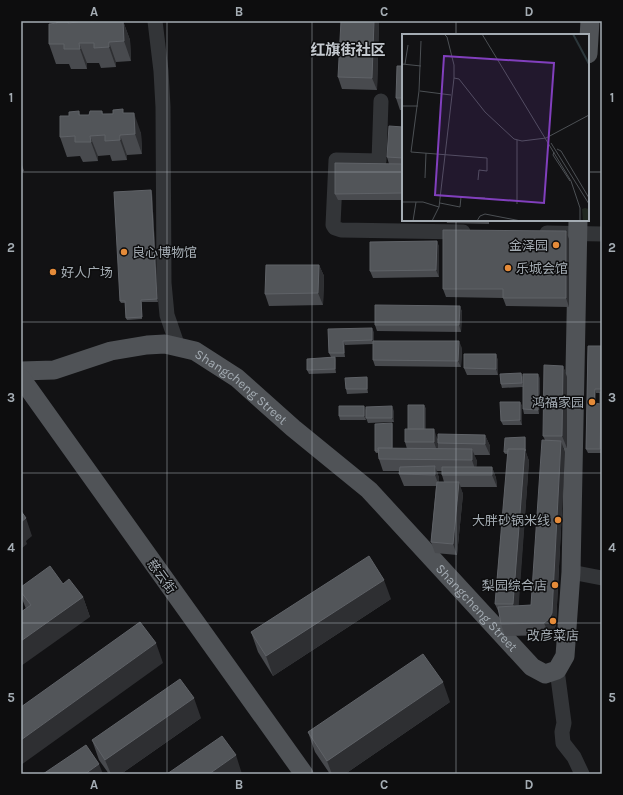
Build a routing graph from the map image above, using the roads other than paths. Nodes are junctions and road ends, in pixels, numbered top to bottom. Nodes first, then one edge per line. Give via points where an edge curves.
1 (155, 21) edge
2 (590, 21) edge
3 (589, 38) edge
4 (381, 101) dead end
5 (577, 227) edge
6 (474, 232) edge
7 (530, 233) edge
8 (602, 234) edge
9 (178, 347) junction
10 (21, 371) edge
11 (21, 378) edge
12 (571, 572) junction
13 (602, 578) edge
14 (557, 670) junction
15 (304, 774) edge
16 (582, 774) edge

1 - 9 street via 163,107 164,283 167,315
2 - 3 main road
4 - 6 street via 379,161 336,160 333,225 335,228
5 - 7 street
5 - 8 street
5 - 12 main road
9 - 10 main road, Shangcheng Street via 165,344 147,345 111,351 54,370
9 - 14 main road, Shangcheng Street via 195,351 237,378 369,490 532,667 545,674
11 - 15 main road, 慈云街
12 - 13 street
12 - 14 main road via 565,656
14 - 16 street via 564,723 563,743 574,757

